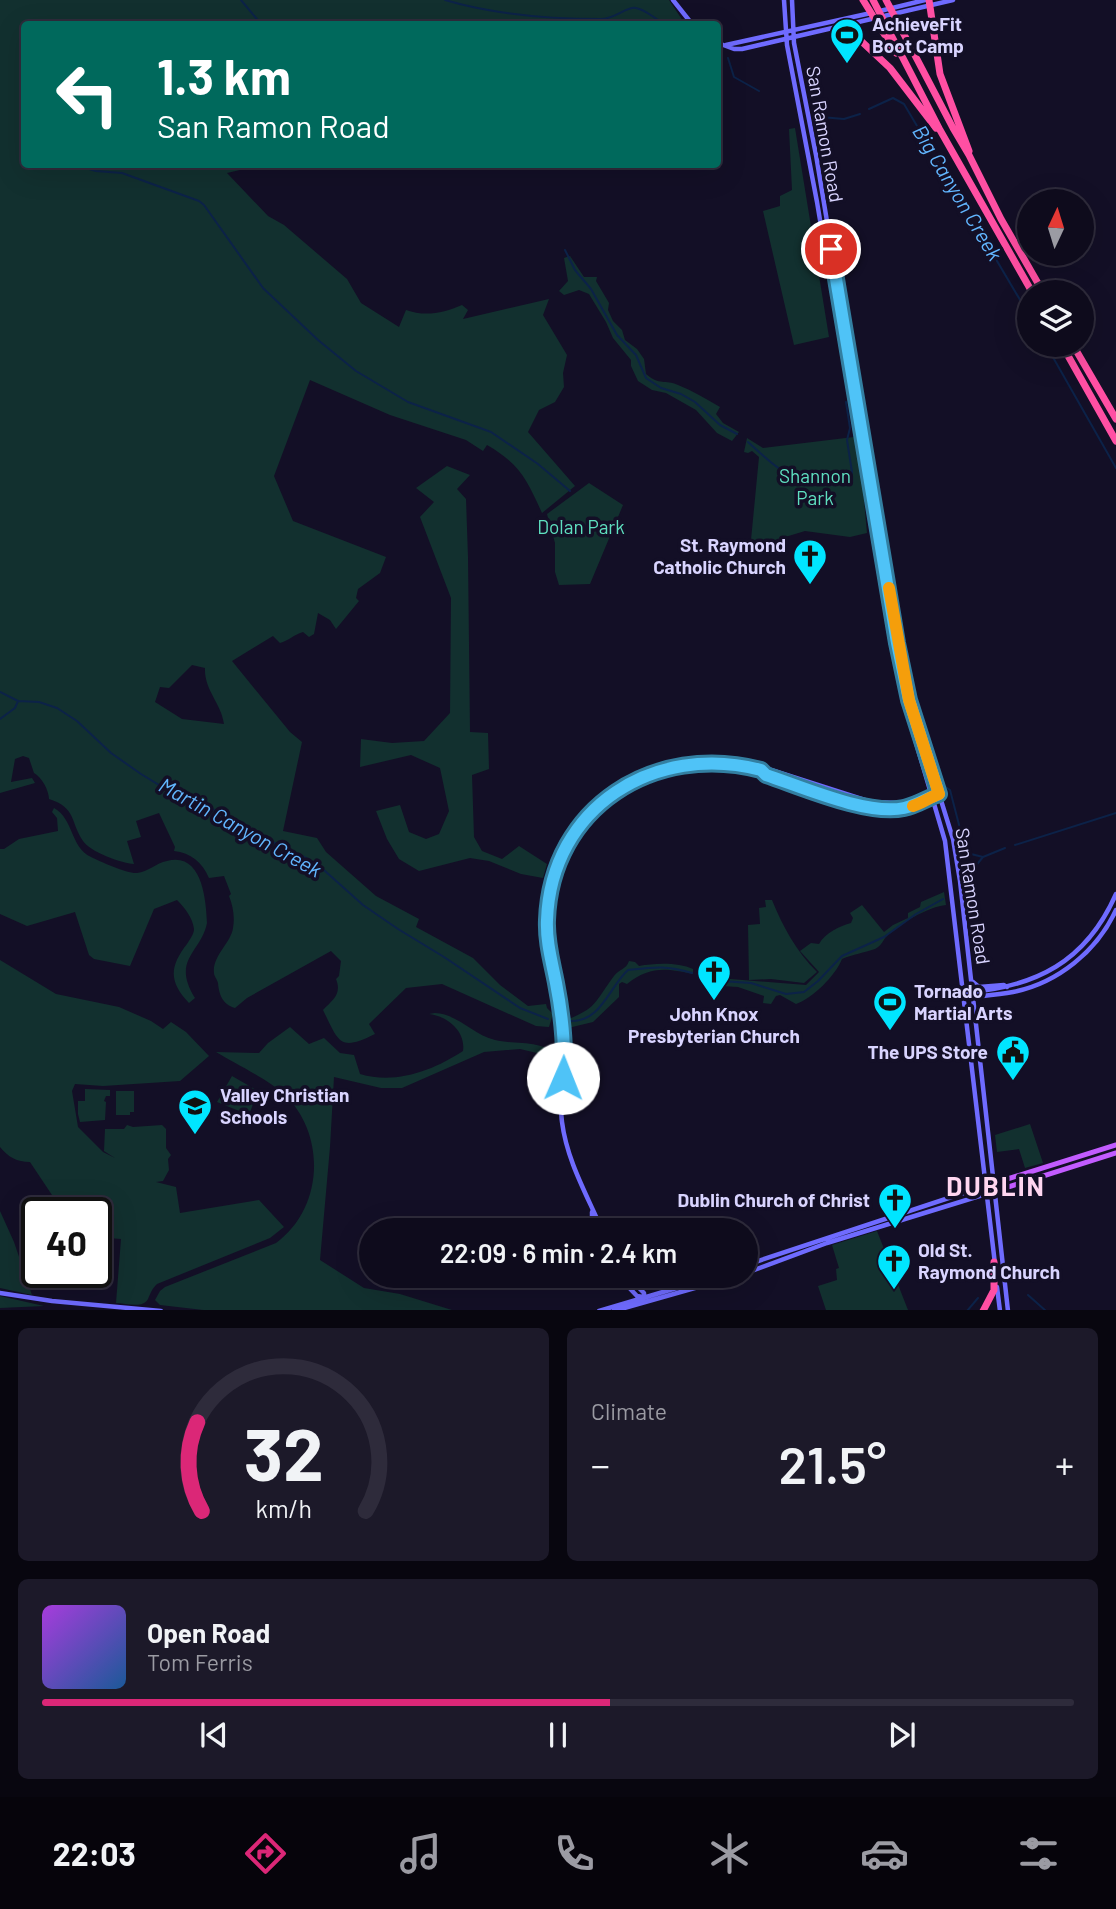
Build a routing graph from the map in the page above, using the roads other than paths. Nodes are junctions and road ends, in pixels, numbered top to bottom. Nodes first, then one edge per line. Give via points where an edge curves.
1 (673, 0) edge
2 (784, 0) edge
3 (792, 0) edge
4 (863, 0) edge
5 (873, 0) edge
6 (886, 0) edge
7 (953, 0) edge
8 (928, 2) edge
9 (866, 17) junction
10 (690, 21) edge
11 (844, 25) junction
12 (793, 34) junction
13 (786, 36) junction
14 (721, 44) edge
15 (924, 98) junction
16 (940, 130) junction
17 (969, 155) junction
18 (1025, 280) edge
19 (1036, 280) edge
20 (1069, 357) edge
21 (1080, 357) edge
22 (1116, 419) edge
23 (1116, 441) edge
24 (761, 770) junction
25 (929, 787) junction
26 (939, 794) junction
27 (932, 796) junction
28 (923, 797) junction
29 (1116, 894) edge
30 (1116, 909) edge
31 (1086, 941) junction
32 (1079, 959) junction
33 (972, 979) junction
34 (1007, 988) junction
35 (973, 994) junction
36 (964, 995) junction
37 (1116, 1145) edge
38 (1116, 1153) edge
39 (994, 1183) junction
40 (985, 1186) junction
41 (995, 1191) junction
42 (986, 1194) junction
43 (592, 1211) junction
44 (591, 1218) edge
45 (596, 1218) edge
46 (823, 1239) junction
47 (813, 1248) junction
48 (758, 1261) edge
49 (994, 1262) junction
50 (758, 1269) edge
51 (629, 1288) edge
52 (639, 1288) edge
53 (681, 1288) edge
54 (691, 1288) edge
55 (0, 1293) edge
56 (645, 1300) junction
57 (149, 1310) edge
58 (603, 1310) edge
59 (617, 1310) edge
60 (984, 1310) edge
61 (1000, 1310) edge
62 (1008, 1310) edge

1 - 10 main road
2 - 13 main road, San Ramon Road
3 - 12 main road, San Ramon Road
4 - 15 highway
5 - 15 highway
6 - 17 highway
7 - 8 main road
8 - 9 main road
8 - 17 highway via 940,74
9 - 11 main road
9 - 12 main road
11 - 12 main road
11 - 16 highway via 890,68
12 - 13 main road
12 - 26 main road, San Ramon Road via 897,643 909,700
13 - 14 main road via 742,49
13 - 25 main road, San Ramon Road via 891,645
15 - 16 highway
16 - 18 highway
17 - 19 highway
20 - 23 highway
21 - 22 highway
24 - 27 main road via 871,808 905,808
24 - 28 main road via 871,802 898,803
24 - 43 main road via 734,764 678,765 631,781 599,803 583,821 553,877 547,935 565,1054 561,1120
25 - 27 main road, San Ramon Road
25 - 28 main road
26 - 27 main road
26 - 33 main road, San Ramon Road via 956,856
27 - 28 main road
27 - 36 main road, San Ramon Road via 946,848
29 - 31 main road
30 - 32 main road
31 - 32 main road
31 - 34 main road via 1057,967
32 - 35 main road via 1039,984 1013,992
33 - 34 main road via 979,987
33 - 35 main road, San Ramon Road
34 - 35 main road
35 - 36 main road
35 - 39 main road, San Ramon Road
36 - 40 main road, San Ramon Road
37 - 39 main road
38 - 41 main road
39 - 40 main road
39 - 41 main road, San Ramon Road
40 - 42 main road, San Ramon Road
40 - 46 main road
41 - 42 main road
41 - 62 main road, San Ramon Road
42 - 47 main road
42 - 49 main road, San Ramon Road
43 - 44 main road
43 - 45 main road
46 - 47 main road
46 - 48 main road
47 - 50 main road
49 - 60 highway via 993,1293
49 - 61 main road, San Ramon Road
51 - 56 main road
52 - 56 main road
53 - 56 main road
54 - 56 main road
55 - 57 main road
56 - 58 main road
56 - 59 main road

